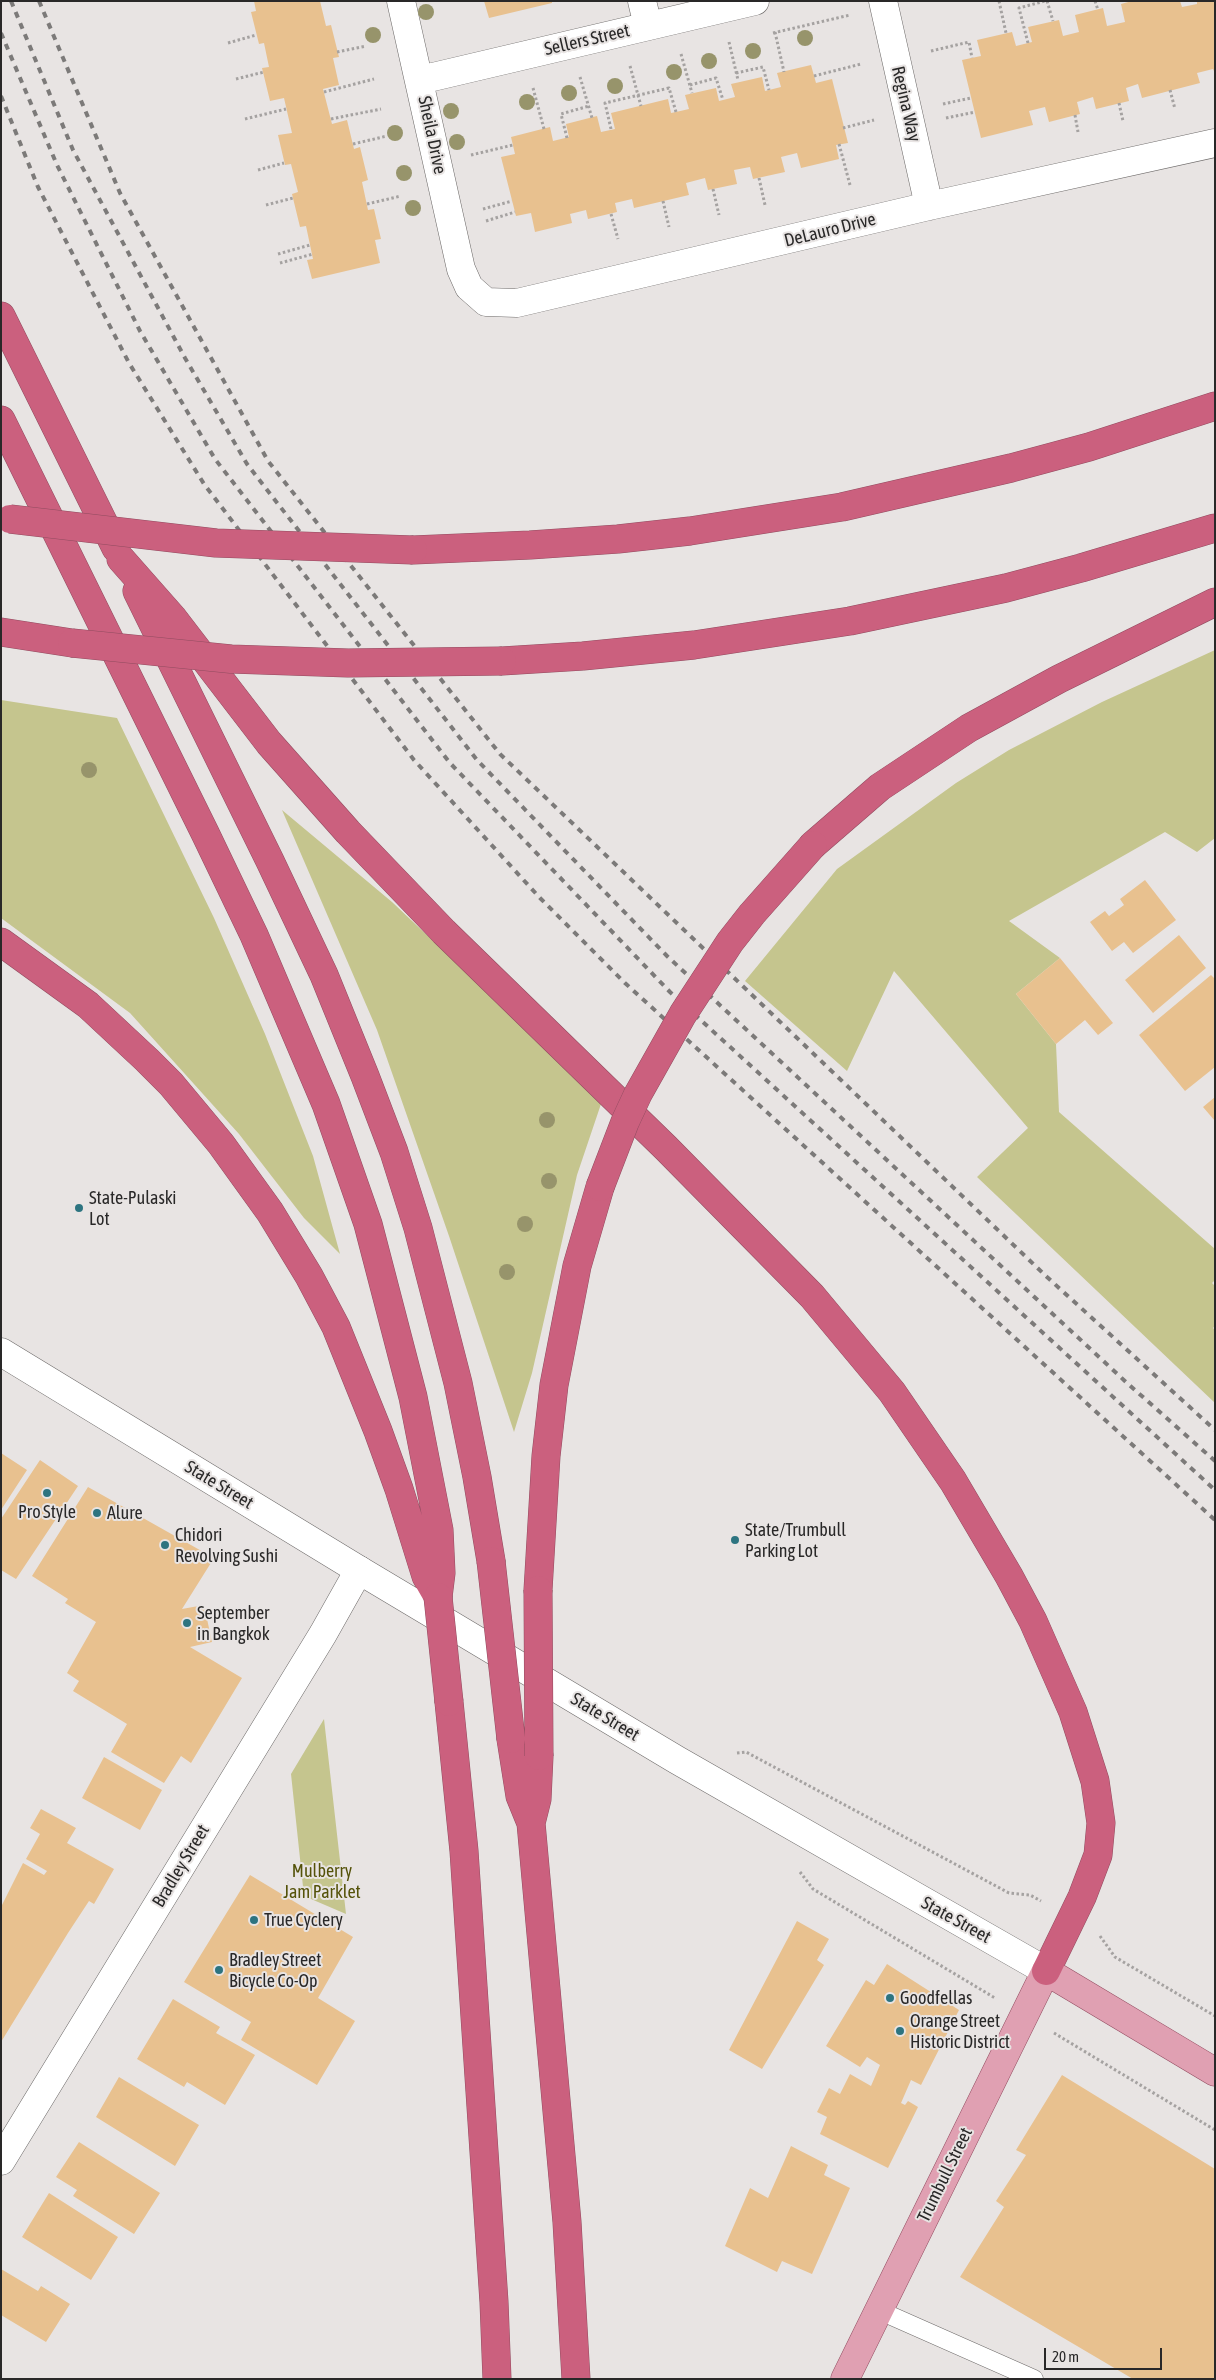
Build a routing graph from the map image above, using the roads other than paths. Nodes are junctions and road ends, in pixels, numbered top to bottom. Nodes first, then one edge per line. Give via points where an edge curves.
1 (401, 1) edge
2 (755, 1) edge
3 (883, 1) edge
4 (645, 14) edge
5 (420, 80) junction
6 (1215, 143) edge
7 (929, 206) junction
8 (461, 269) joint
9 (1, 316) edge
10 (1215, 406) edge
11 (1, 420) edge
12 (6, 518) edge
13 (1215, 528) edge
14 (121, 559) junction
15 (1215, 602) edge
16 (1, 632) edge
17 (1, 942) edge
18 (1, 1352) edge
19 (359, 1570) junction
20 (438, 1597) junction
21 (530, 1823) junction
22 (1046, 1971) junction
23 (1215, 2072) edge
24 (1, 2162) edge
25 (878, 2310) junction
26 (496, 2379) edge
27 (576, 2379) edge
28 (845, 2379) edge
29 (1034, 2379) edge

1 - 5 street, Sheila Drive
2 - 4 street, Sellers Street
3 - 7 street, Regina Way
4 - 5 street, Sellers Street
5 - 8 street, Sheila Drive
6 - 7 street, DeLauro Drive
7 - 8 street, DeLauro Drive via 517,303 486,302 469,287
9 - 14 highway
10 - 12 highway, bridge via 1089,447 842,507 618,539 413,550 216,544
11 - 20 highway via 214,850 326,1104 362,1207 417,1417 439,1530 441,1573
13 - 16 highway, bridge via 1006,588 850,621 694,645 583,656 502,661 348,663 231,659 72,643
14 - 21 highway, bridge via 324,975 381,1118 418,1228 441,1310 473,1458 491,1561 516,1782
14 - 22 highway via 173,618 306,786 444,932 673,1154 812,1296 859,1349 922,1434 984,1531 1033,1621 1073,1712 1099,1804 1100,1840 1094,1870
15 - 21 highway, bridge via 1059,678 969,728 880,787 813,845 730,942 683,1014 638,1094 600,1187 577,1266 554,1385 538,1590 537,1799
17 - 20 highway via 57,982 122,1036 176,1090 247,1179 291,1244 336,1327 372,1413 424,1570
18 - 19 street, State Street
19 - 22 street, State Street via 677,1760
19 - 24 street, Bradley Street
20 - 26 highway, bridge via 464,1851 494,2302
21 - 27 highway via 567,2222
22 - 23 main road, State Street
22 - 25 main road, Trumbull Street
25 - 28 main road, Trumbull Street
25 - 29 lane

